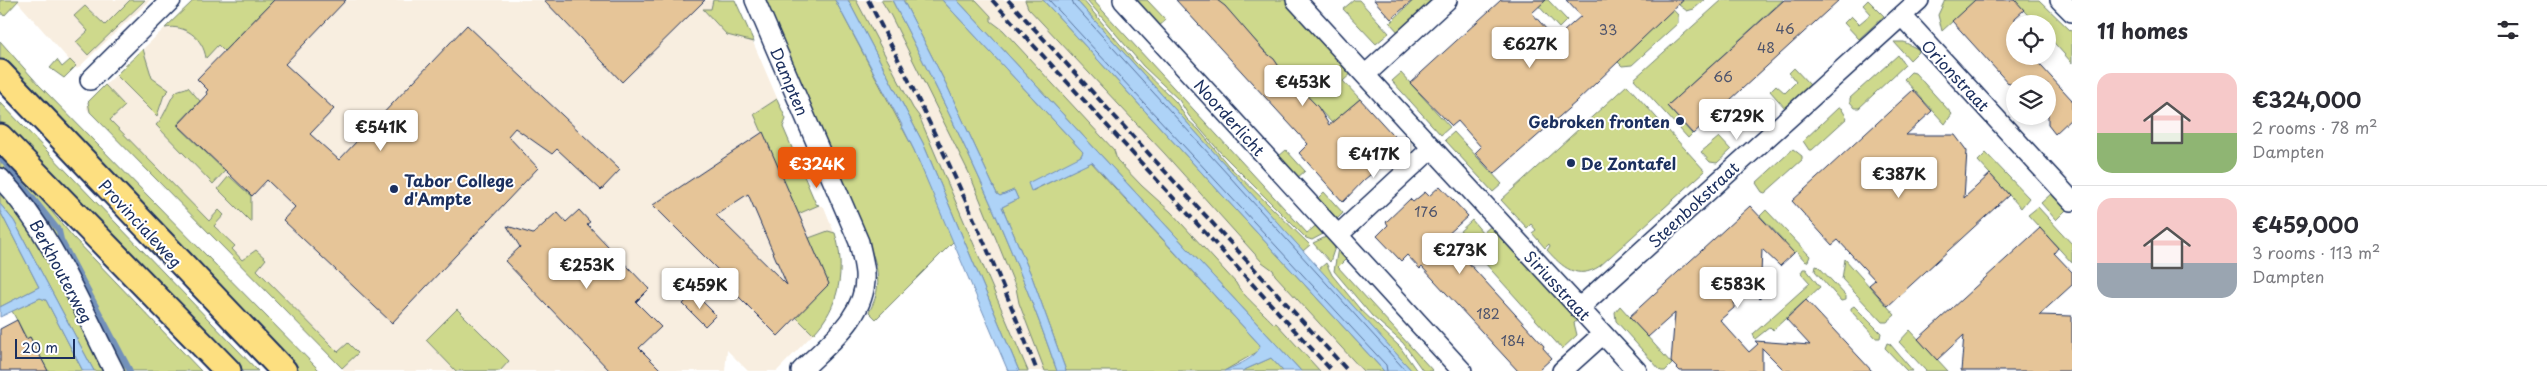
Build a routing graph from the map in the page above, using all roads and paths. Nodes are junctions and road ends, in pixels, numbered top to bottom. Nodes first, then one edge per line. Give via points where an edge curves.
1 (171, 0) edge
2 (755, 0) edge
3 (1123, 0) edge
4 (1296, 0) edge
5 (1447, 0) edge
6 (1919, 0) edge
7 (2060, 0) edge
8 (2072, 12) edge
9 (1902, 16) junction
10 (0, 73) edge
11 (1365, 75) junction
12 (90, 80) dead end
13 (0, 137) edge
14 (1432, 148) junction
15 (0, 178) edge
16 (2072, 200) edge
17 (1338, 235) junction
18 (1579, 308) junction
19 (1603, 334) junction
20 (114, 371) edge
21 (228, 371) edge
22 (284, 371) edge
23 (801, 371) edge
24 (1462, 371) edge
25 (1562, 371) edge
26 (1637, 371) edge

1 - 12 street
2 - 23 street, Dampten via 858,242 865,274 862,297 851,320
3 - 17 street, Noorderlicht
4 - 11 street, Siriusstraat
5 - 11 street
6 - 9 street, Steenbokstraat
7 - 8 street
9 - 16 street, Orionstraat
9 - 18 street, Steenbokstraat
10 - 22 main road, Provincialeweg
11 - 14 street, Siriusstraat
13 - 21 main road
14 - 17 street
14 - 18 street, Siriusstraat
15 - 20 street, Berkhouterweg via 32,216 48,242
17 - 24 street, Noorderlicht
18 - 19 street, Siriusstraat
19 - 25 street
19 - 26 street, Siriusstraat

